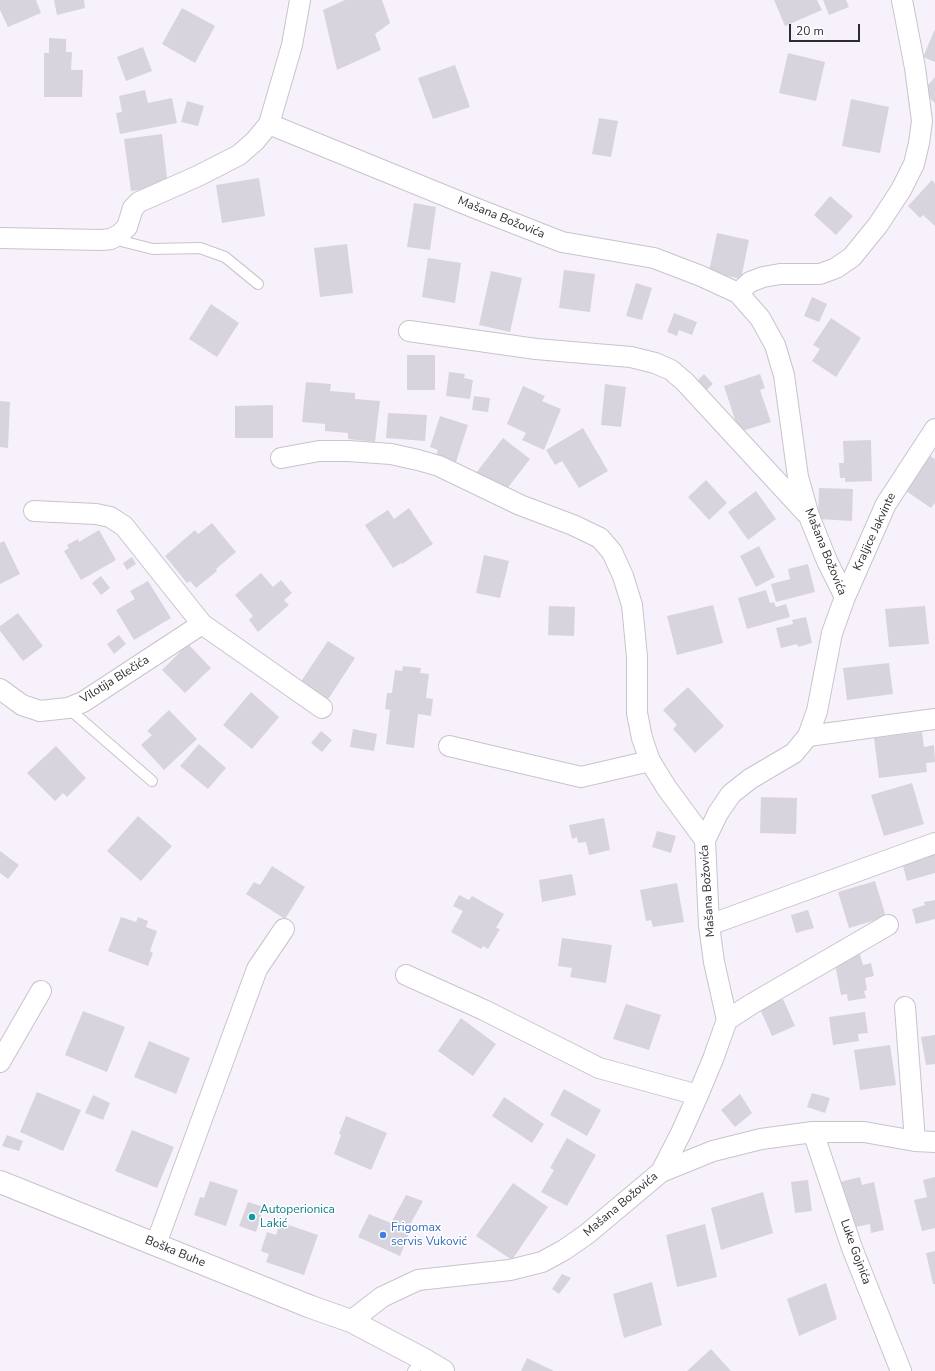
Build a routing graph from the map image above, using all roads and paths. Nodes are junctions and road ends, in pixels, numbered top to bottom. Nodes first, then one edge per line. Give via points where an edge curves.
1 (300, 0) edge
2 (902, 0) edge
3 (269, 124) junction
4 (0, 238) edge
5 (111, 239) junction
6 (258, 284) dead end
7 (738, 294) junction
8 (409, 331) dead end
9 (935, 428) edge
10 (280, 458) dead end
11 (34, 511) dead end
12 (809, 516) junction
13 (845, 597) junction
14 (202, 624) junction
15 (0, 689) edge
16 (68, 708) junction
17 (322, 708) dead end
18 (935, 719) edge
19 (808, 736) junction
20 (449, 746) dead end
21 (650, 761) junction
22 (152, 781) dead end
23 (704, 840) junction
24 (935, 843) edge
25 (709, 925) junction
26 (888, 925) dead end
27 (284, 929) dead end
28 (406, 975) dead end
29 (41, 991) dead end
30 (905, 1007) dead end
31 (727, 1020) junction
32 (0, 1062) edge
33 (698, 1095) junction
34 (814, 1132) junction
35 (914, 1141) junction
36 (935, 1142) edge
37 (661, 1172) junction
38 (0, 1182) edge
39 (156, 1244) junction
40 (351, 1321) junction
41 (418, 1365) edge
42 (443, 1371) edge
43 (901, 1371) edge

1 - 3 street via 292,45
2 - 7 street via 922,121 914,164 901,190 878,225 852,257 836,268 820,274 780,274 763,277 750,282
3 - 5 street via 239,155 139,202 133,208 127,227
3 - 7 street, Mašana Božovića via 562,242 654,258
4 - 5 street
5 - 6 lane via 154,249 200,248 225,257
7 - 12 street, Mašana Božovića via 760,318 775,345 784,375 798,477
8 - 12 street via 655,362 671,370 685,382
9 - 13 street, Kraljice Jakvinte via 886,504
10 - 21 street via 319,451 348,451 391,454 418,460 439,466 520,505 573,524 600,538 612,552 632,605 637,657 637,713
11 - 14 street via 96,514 110,517 124,526
12 - 13 street, Mašana Božovića
13 - 19 street, Mašana Božovića via 832,633 817,711
14 - 16 street, Vilotija Blečića via 83,702
14 - 17 street
15 - 16 street, Vilotija Blečića via 22,705 40,711
16 - 22 lane
18 - 19 street
19 - 23 street, Mašana Božovića via 794,753 750,779 731,794
20 - 21 street via 581,777
21 - 23 street
23 - 25 street, Mašana Božovića
24 - 25 street
25 - 31 street, Mašana Božovića
26 - 31 street
27 - 39 street via 257,969
28 - 33 street via 484,1010 599,1068
29 - 32 street
30 - 35 street
31 - 33 street, Mašana Božovića
33 - 37 street, Mašana Božovića
34 - 35 street via 864,1132
34 - 37 street via 761,1138 714,1151
34 - 43 street, Luke Gojnića via 852,1248
35 - 36 street
37 - 40 street, Mašana Božovića via 587,1234 542,1262 510,1270 418,1280 382,1297
38 - 39 street, Boška Buhe
39 - 40 street, Boška Buhe
40 - 41 street, Boška Buhe
41 - 42 street, Boška Buhe

